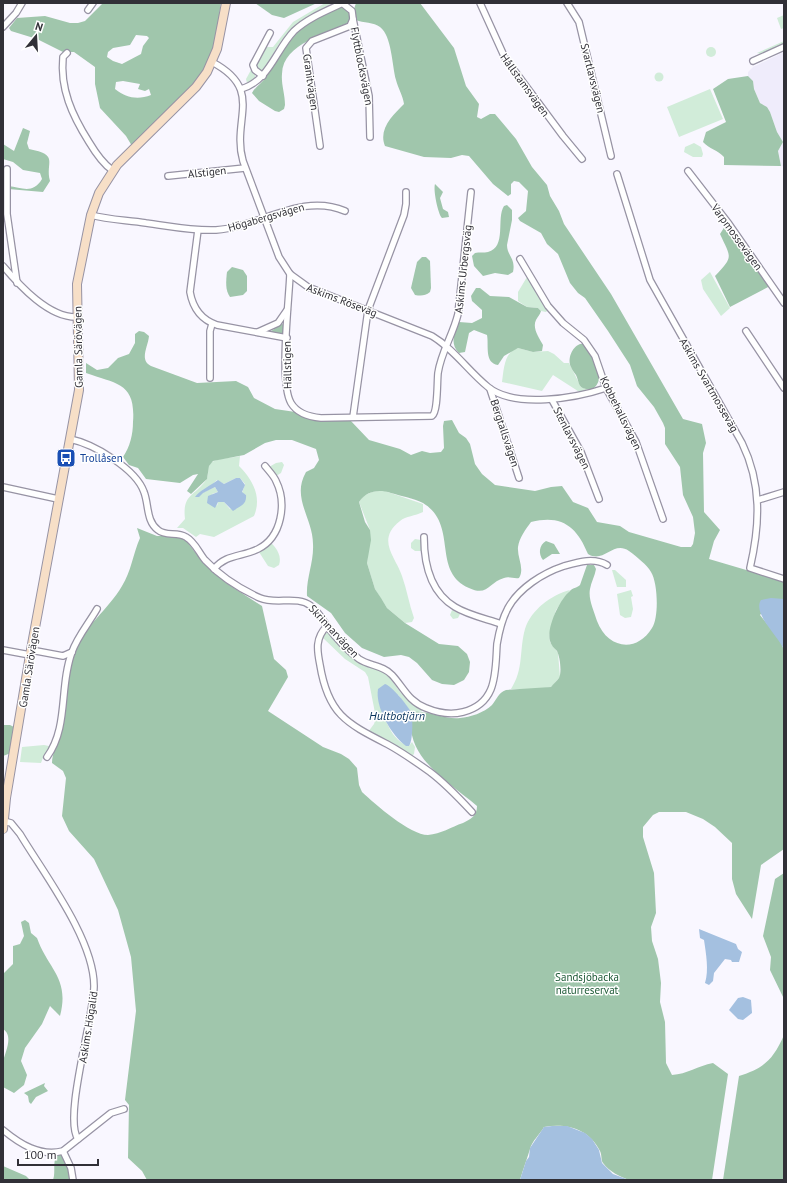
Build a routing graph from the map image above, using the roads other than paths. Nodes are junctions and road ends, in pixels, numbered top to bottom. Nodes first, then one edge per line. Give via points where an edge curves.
1 (22, 3) edge
2 (93, 3) edge
3 (226, 3) edge
4 (342, 3) edge
5 (480, 3) edge
6 (568, 3) edge
7 (88, 10) dead end
8 (353, 19) junction
9 (3, 27) edge
10 (270, 33) dead end
11 (784, 47) edge
12 (67, 53) dead end
13 (753, 61) dead end
14 (212, 62) junction
15 (263, 76) junction
16 (241, 89) junction
17 (370, 137) dead end
18 (320, 146) dead end
19 (611, 156) dead end
20 (582, 159) dead end
21 (245, 168) junction
22 (7, 169) dead end
23 (112, 170) junction
24 (688, 171) dead end
25 (617, 174) dead end
26 (168, 176) dead end
27 (406, 192) dead end
28 (471, 192) dead end
29 (346, 212) dead end
30 (91, 215) junction
31 (264, 219) junction
32 (198, 230) junction
33 (520, 259) dead end
34 (3, 266) edge
35 (290, 274) junction
36 (17, 283) junction
37 (784, 303) edge
38 (288, 306) junction
39 (368, 310) junction
40 (77, 317) junction
41 (212, 324) junction
42 (746, 331) dead end
43 (256, 332) junction
44 (287, 338) junction
45 (445, 345) junction
46 (210, 378) dead end
47 (606, 388) junction
48 (784, 388) edge
49 (490, 389) junction
50 (552, 400) junction
51 (435, 414) joint
52 (353, 417) junction
53 (70, 439) junction
54 (265, 466) dead end
55 (519, 478) dead end
56 (3, 487) edge
57 (784, 492) edge
58 (58, 499) junction
59 (599, 499) dead end
60 (758, 500) junction
61 (663, 519) dead end
62 (424, 537) dead end
63 (607, 565) dead end
64 (214, 569) junction
65 (784, 579) edge
66 (97, 609) dead end
67 (502, 624) junction
68 (327, 626) junction
69 (3, 650) edge
70 (30, 652) junction
71 (72, 652) junction
72 (47, 757) dead end
73 (472, 812) dead end
74 (3, 825) edge
75 (124, 1109) dead end
76 (3, 1130) edge
77 (78, 1139) junction
78 (63, 1151) junction
79 (73, 1180) edge

1 - 9 street
2 - 7 street
3 - 14 street, Gamla Särövägen via 220,38
4 - 8 street via 350,8
4 - 15 street via 298,28 282,46
5 - 20 street, Hållstamsvägen via 505,58
6 - 19 street, Svartlavsvägen via 579,22
8 - 17 street, Flyttblocksvägen via 369,96
8 - 18 street, Granitvägen via 348,27 312,41 306,48
10 - 15 street via 253,65
11 - 13 street
12 - 23 street via 63,57 62,74 69,106 93,148
14 - 16 street via 230,74
14 - 23 street, Gamla Särövägen via 196,87
15 - 16 street via 252,85
16 - 21 street, Askims Röseväg via 243,100 240,147
21 - 26 street, Alstigen
21 - 31 street, Askims Röseväg
22 - 36 street via 7,214
23 - 30 street, Gamla Särövägen via 99,193
24 - 37 street, Varpmossevägen
25 - 60 street, Askims Svartmosseväg via 650,280 742,444 754,471
27 - 39 street via 404,215
28 - 45 street, Askims Urbergsväg via 458,314 453,332
29 - 31 street, Högabergsvägen via 327,205 308,205
30 - 32 street, Högabergsvägen
30 - 40 street, Gamla Särövägen via 79,271
31 - 32 street, Högabergsvägen via 227,228
31 - 35 street, Askims Röseväg via 279,257
32 - 41 street via 190,292 197,311
33 - 47 street, Kobbehallsvägen via 548,306 592,350
34 - 36 street
35 - 38 street, Hällstigen
35 - 39 street, Askims Röseväg via 308,288
36 - 40 street via 53,310 65,316
38 - 43 street via 284,317 278,323 265,331
38 - 44 street, Hällstigen
39 - 45 street, Askims Röseväg via 432,336
39 - 52 street
40 - 53 street, Gamla Särövägen via 79,390
41 - 43 street
41 - 46 street
42 - 48 street
43 - 44 street
44 - 52 street, Hällstigen via 286,387 294,407 317,418
45 - 49 street, Askims Röseväg
45 - 51 street, Askims Urbergsväg via 439,367
47 - 50 street, Askims Röseväg
47 - 61 street, Kobbehallsvägen via 636,442
49 - 50 street, Askims Röseväg via 518,398
49 - 55 street, Bergtallsvägen
50 - 59 street, Stenlavsvägen via 581,452
51 - 52 street, Hällstigen
53 - 58 street, Gamla Särövägen
53 - 64 street, Skrinnarvägen via 102,452 128,472 144,491 153,526 164,533 186,536
54 - 64 street via 276,481 282,499 281,515 276,530 261,548 226,559
56 - 58 street
57 - 60 street
58 - 70 street, Gamla Särövägen
60 - 65 street, Askims Svartmosseväg via 757,533 750,568
62 - 67 street via 427,570 444,598 461,610
63 - 67 street, Skrinnarvägen via 599,561 585,561 548,573 516,597 509,606
64 - 68 street, Skrinnarvägen via 240,588 264,600 300,601 309,604
66 - 71 street
67 - 68 street, Skrinnarvägen via 497,643 495,679 488,694 480,703 467,710 447,714 416,703 403,691 390,672 360,660
68 - 73 street via 318,640 318,657 326,691 338,713 356,729 395,749 430,772
69 - 70 street
70 - 71 street via 63,656
70 - 74 street, Gamla Särövägen
71 - 72 street via 64,686 59,732
74 - 77 street, Askims Högalid via 11,823 20,834 71,918 89,956 94,985 93,1007 74,1112 74,1130
75 - 77 street via 111,1113
76 - 78 street via 32,1149
77 - 78 street
78 - 79 street via 71,1168

